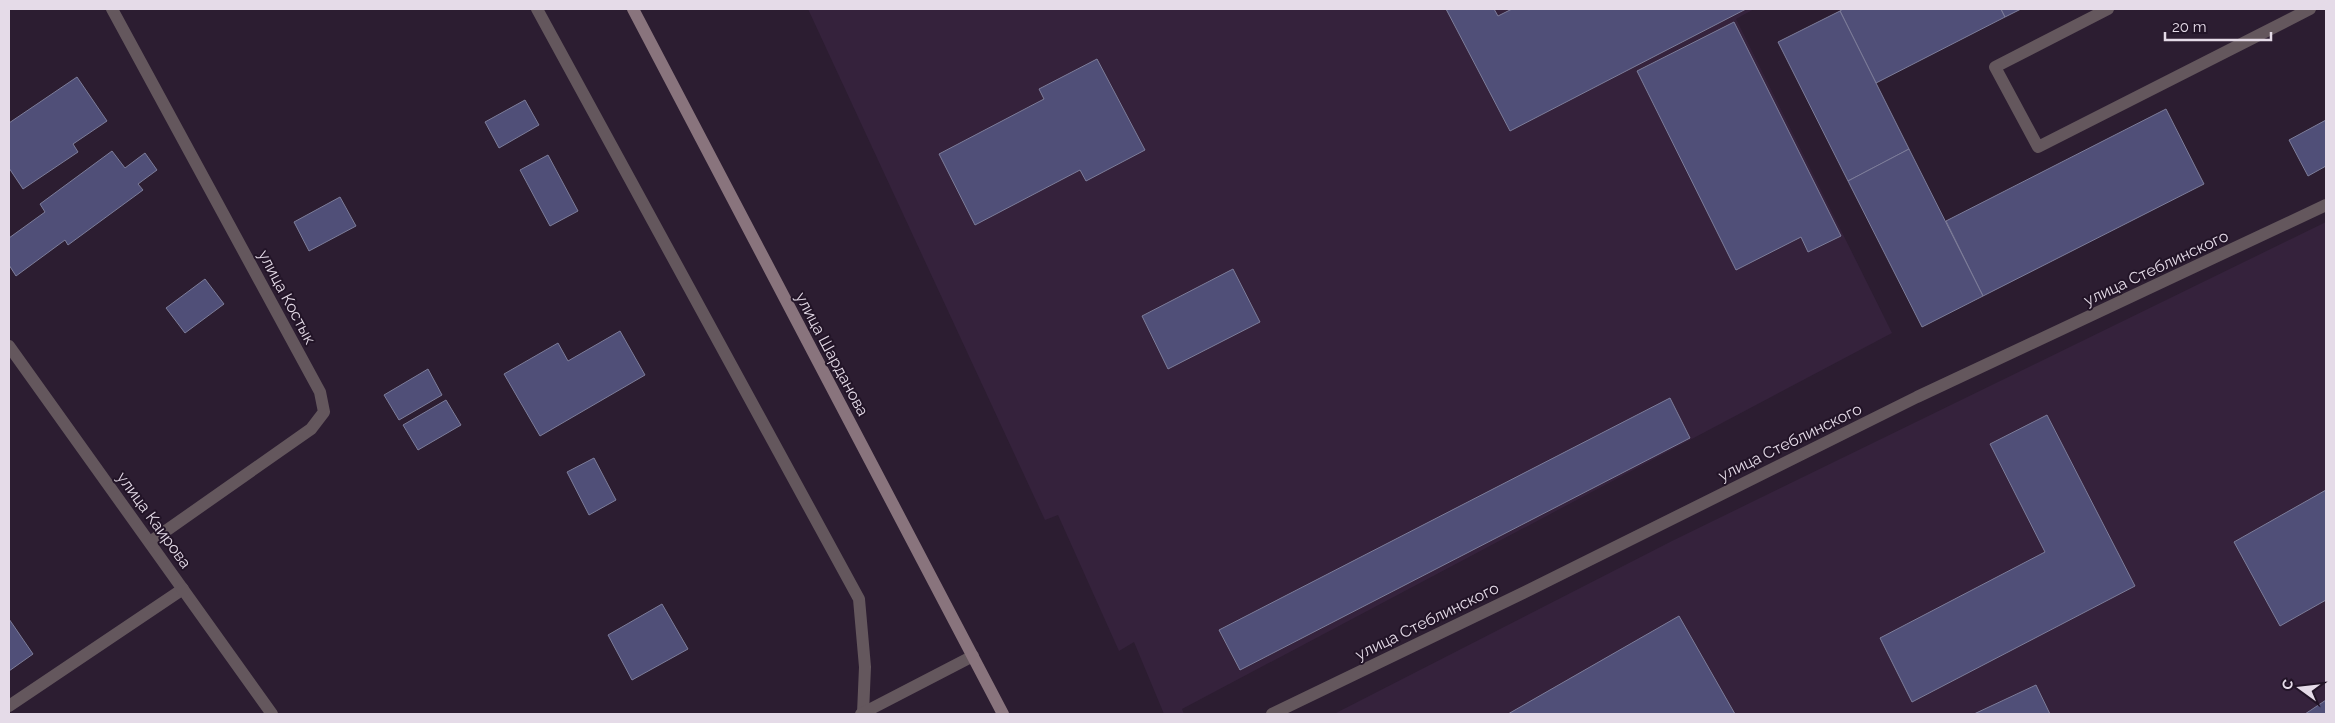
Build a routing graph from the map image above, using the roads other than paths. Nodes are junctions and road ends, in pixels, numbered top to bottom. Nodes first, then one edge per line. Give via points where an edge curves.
1 (112, 9) edge
2 (536, 9) edge
3 (633, 9) edge
4 (2108, 9) edge
5 (2310, 9) edge
6 (2326, 205) edge
7 (9, 346) edge
8 (150, 542) junction
9 (183, 589) junction
10 (973, 656) junction
11 (9, 706) edge
12 (272, 714) edge
13 (862, 714) edge
14 (1004, 714) edge
15 (1272, 714) edge

1 - 8 street, улица Костык via 320,392 324,412 311,429
2 - 13 street via 859,599 865,668
3 - 10 main road, улица Шарданова
4 - 5 street via 1995,66 2038,147
6 - 15 street, улица Стеблинского via 1917,397
7 - 8 street, улица Каирова
8 - 9 street, улица Каирова
9 - 11 street
9 - 12 street, улица Каирова
10 - 13 street
10 - 14 main road, улица Шарданова

